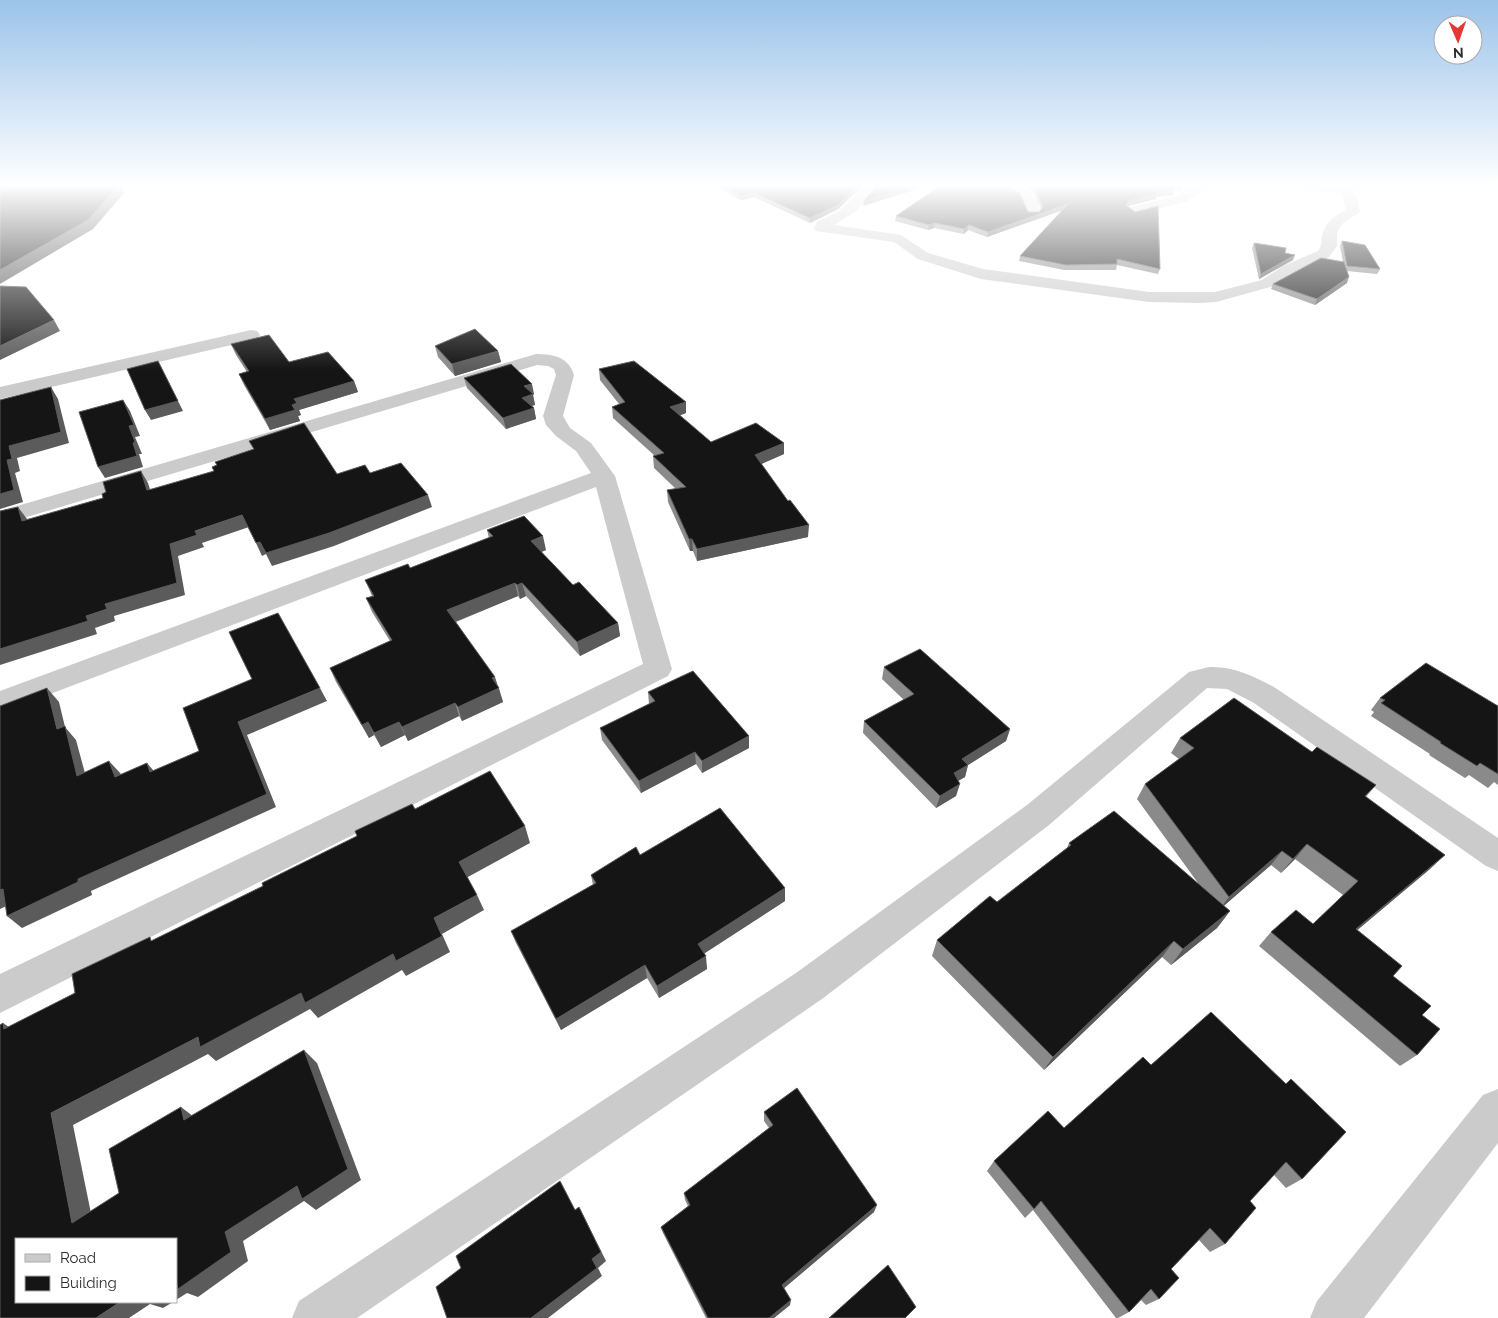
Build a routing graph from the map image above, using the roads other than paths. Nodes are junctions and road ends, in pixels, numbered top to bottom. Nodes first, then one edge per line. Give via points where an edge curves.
1 (912, 248) edge
2 (1329, 248) edge
3 (251, 335) dead end
4 (2, 392) edge
5 (604, 476) junction
6 (0, 518) edge
7 (0, 702) edge
8 (1498, 856) edge
9 (0, 994) edge
10 (1498, 1110) edge
11 (318, 1318) edge
12 (1334, 1318) edge

1 - 2 street via 923,256 981,274 1150,297 1201,298 1268,283 1289,269 1324,254
3 - 4 street
5 - 6 street via 584,447 556,424 554,406 564,370 552,360 536,360
5 - 7 street
5 - 9 street via 658,669
8 - 11 street via 1264,695 1217,675 1199,679 1038,815 809,986
10 - 12 street

